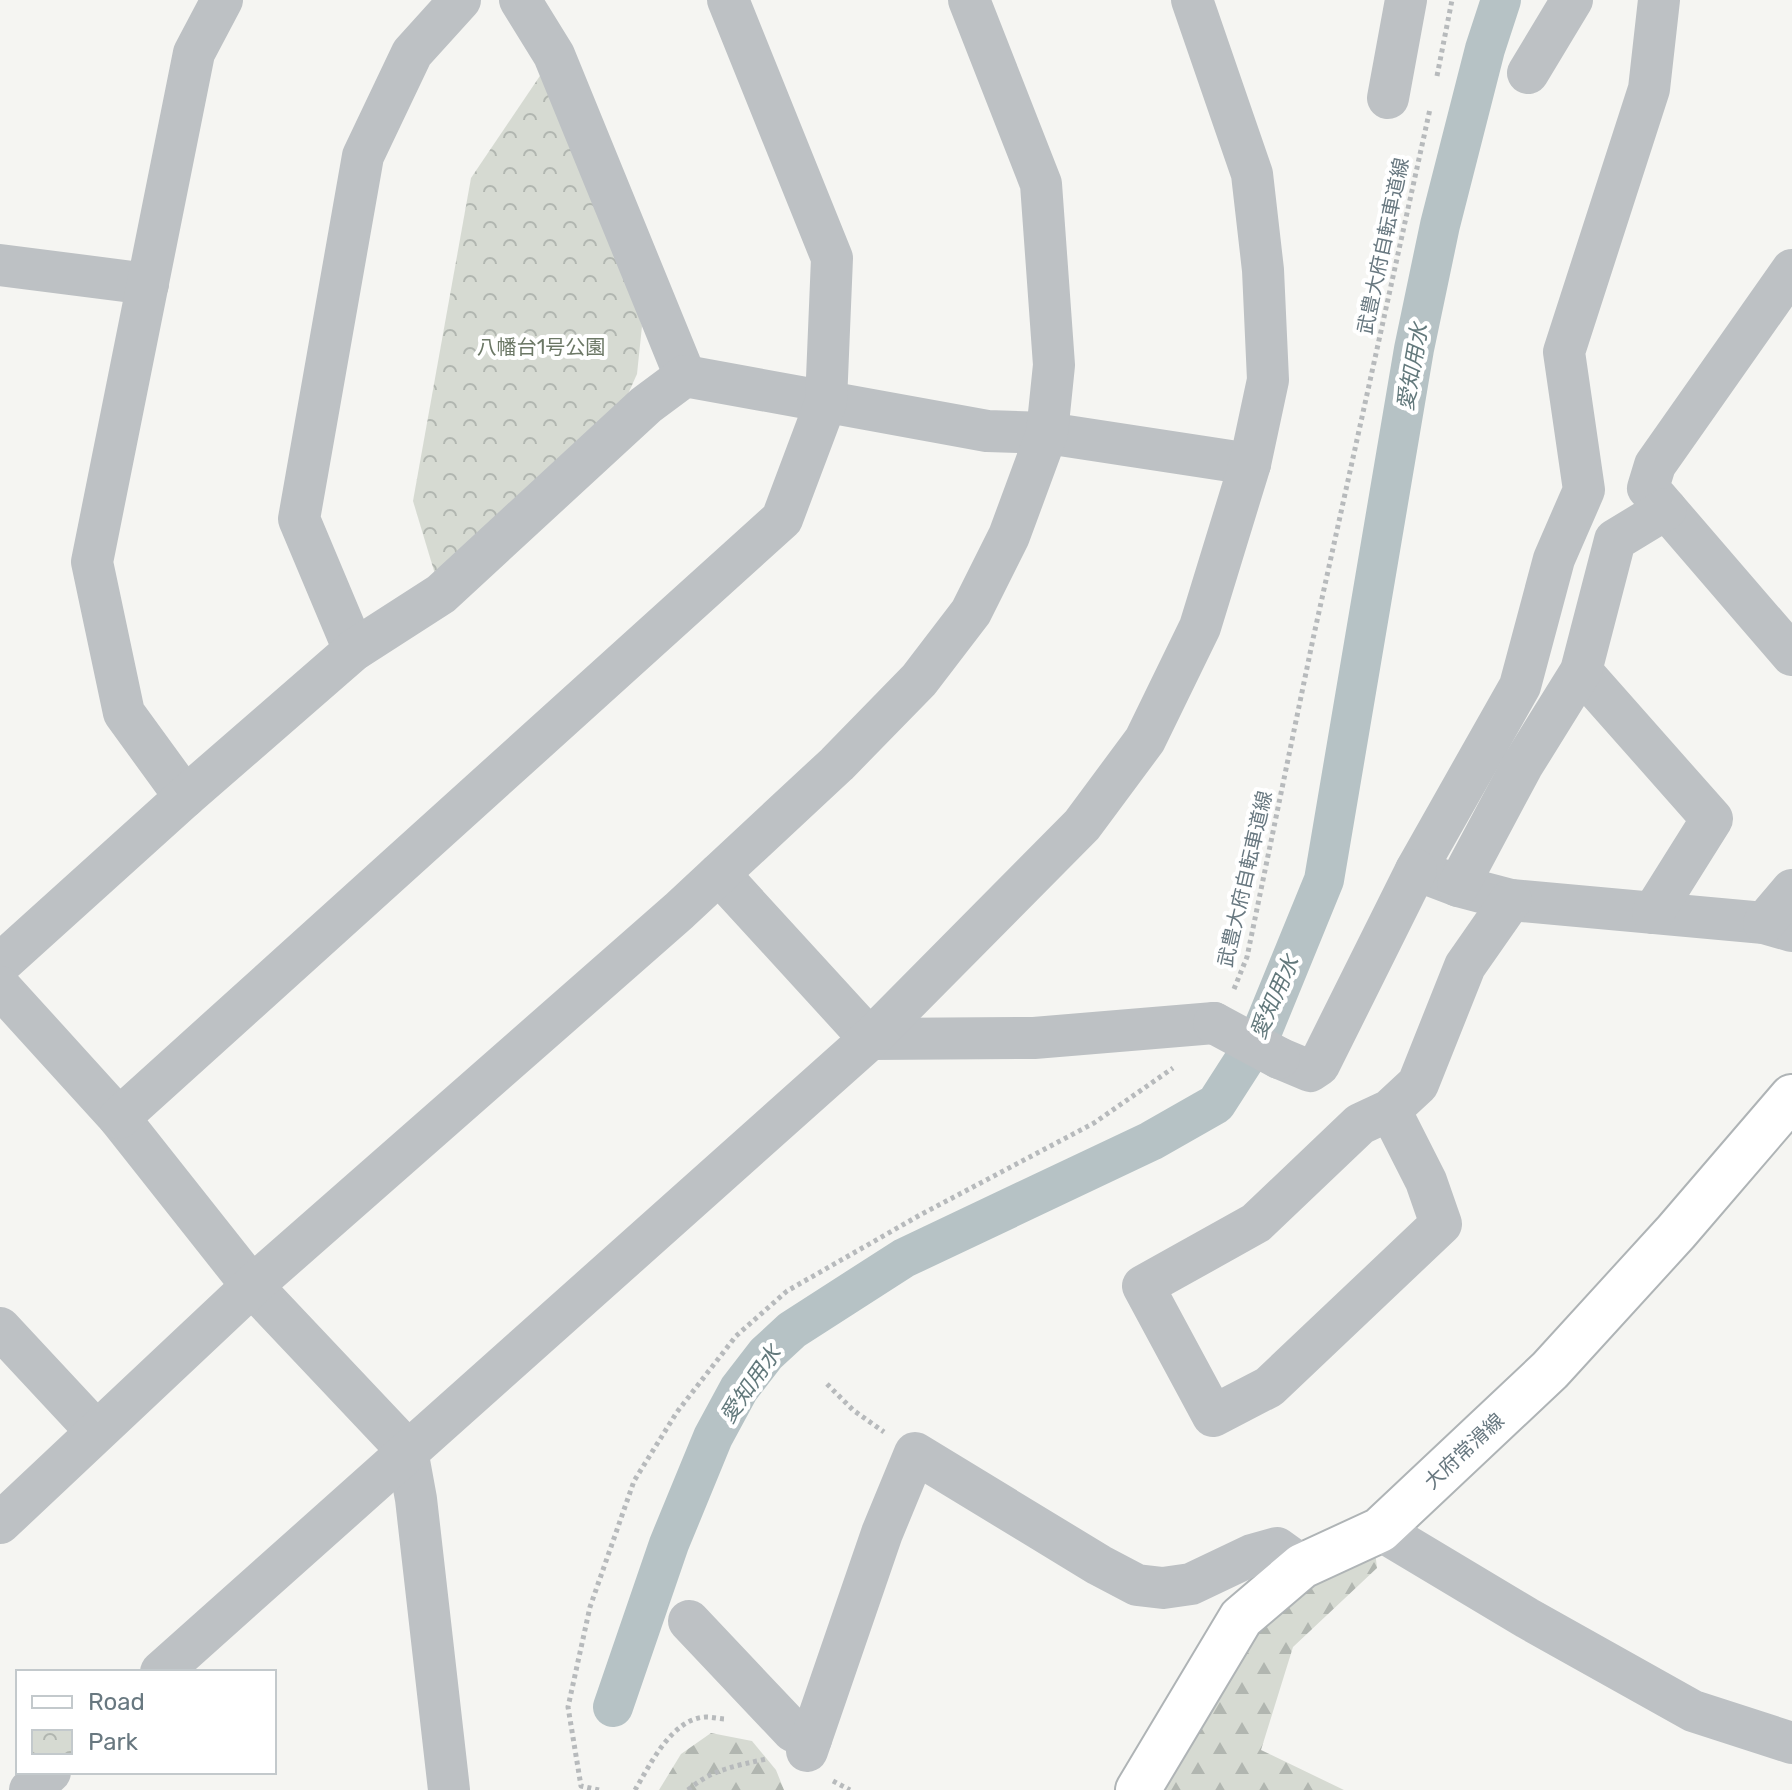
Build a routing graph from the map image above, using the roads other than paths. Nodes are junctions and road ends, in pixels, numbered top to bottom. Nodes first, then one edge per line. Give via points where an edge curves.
1 (222, 0) edge
2 (460, 0) edge
3 (520, 0) edge
4 (728, 0) edge
5 (969, 0) edge
6 (1192, 0) edge
7 (1406, 0) edge
8 (1572, 0) edge
9 (1659, 0) edge
10 (1528, 73) dead end
11 (1388, 98) dead end
12 (0, 265) edge
13 (1792, 270) edge
14 (148, 284) junction
15 (685, 376) junction
16 (826, 402) junction
17 (1047, 433) junction
18 (1250, 464) junction
19 (1666, 509) junction
20 (1789, 645) edge
21 (354, 650) junction
22 (1581, 671) junction
23 (185, 797) junction
24 (1416, 870) junction
25 (719, 874) junction
26 (1458, 886) junction
27 (1792, 890) edge
28 (1511, 900) junction
29 (1653, 913) junction
30 (1778, 927) edge
31 (0, 964) edge
32 (0, 987) edge
33 (870, 1039) junction
34 (1792, 1097) edge
35 (1390, 1110) junction
36 (119, 1118) junction
37 (252, 1286) junction
38 (0, 1328) edge
39 (96, 1431) junction
40 (407, 1450) junction
41 (0, 1523) edge
42 (1380, 1530) junction
43 (1302, 1566) junction
44 (689, 1621) dead end
45 (163, 1670) edge
46 (1792, 1743) edge
47 (48, 1774) edge
48 (30, 1790) edge
49 (449, 1790) edge
50 (1138, 1790) edge

1 - 14 street via 194,53
2 - 21 street via 412,53 363,156 299,519
3 - 15 street via 554,55
4 - 16 street via 832,258
5 - 17 street via 1041,184 1054,365
6 - 18 street via 1252,174 1268,380
7 - 11 street
8 - 10 street
9 - 24 street via 1649,89 1564,352 1584,490 1554,559 1520,686
12 - 14 street
13 - 19 street via 1655,465 1648,488
14 - 23 street via 92,562 124,713
15 - 16 street
15 - 21 street via 646,405 441,594
16 - 17 street via 987,431
16 - 36 street via 782,519
17 - 18 street
17 - 25 street via 1009,536 971,612 919,680
18 - 33 street via 1200,627 1145,740 1082,825
19 - 20 street
19 - 22 street via 1615,540
21 - 23 street
22 - 26 street via 1522,766
22 - 29 street via 1712,819
23 - 31 street
24 - 26 street
24 - 33 street, bridge via 1319,1065 1310,1071 1279,1058 1222,1010 1034,1038
25 - 33 street
25 - 37 street
26 - 28 street
27 - 30 street
28 - 29 street
28 - 35 street via 1465,966 1418,1084
29 - 30 street
32 - 36 street
33 - 40 street
34 - 42 main road, 大府常滑線 via 1550,1370
35 - 35 street via 1360,1124 1256,1223 1143,1286 1213,1416 1269,1387 1441,1224
36 - 37 street
37 - 39 street
37 - 40 street
38 - 39 street
39 - 41 street
40 - 45 street
40 - 49 street
42 - 43 main road, 大府常滑線
42 - 46 street via 1693,1711
43 - 44 street via 1277,1548 1191,1584 1137,1585 915,1453 797,1749 793,1731
43 - 50 main road, 大府常滑線 via 1241,1618
47 - 48 street

